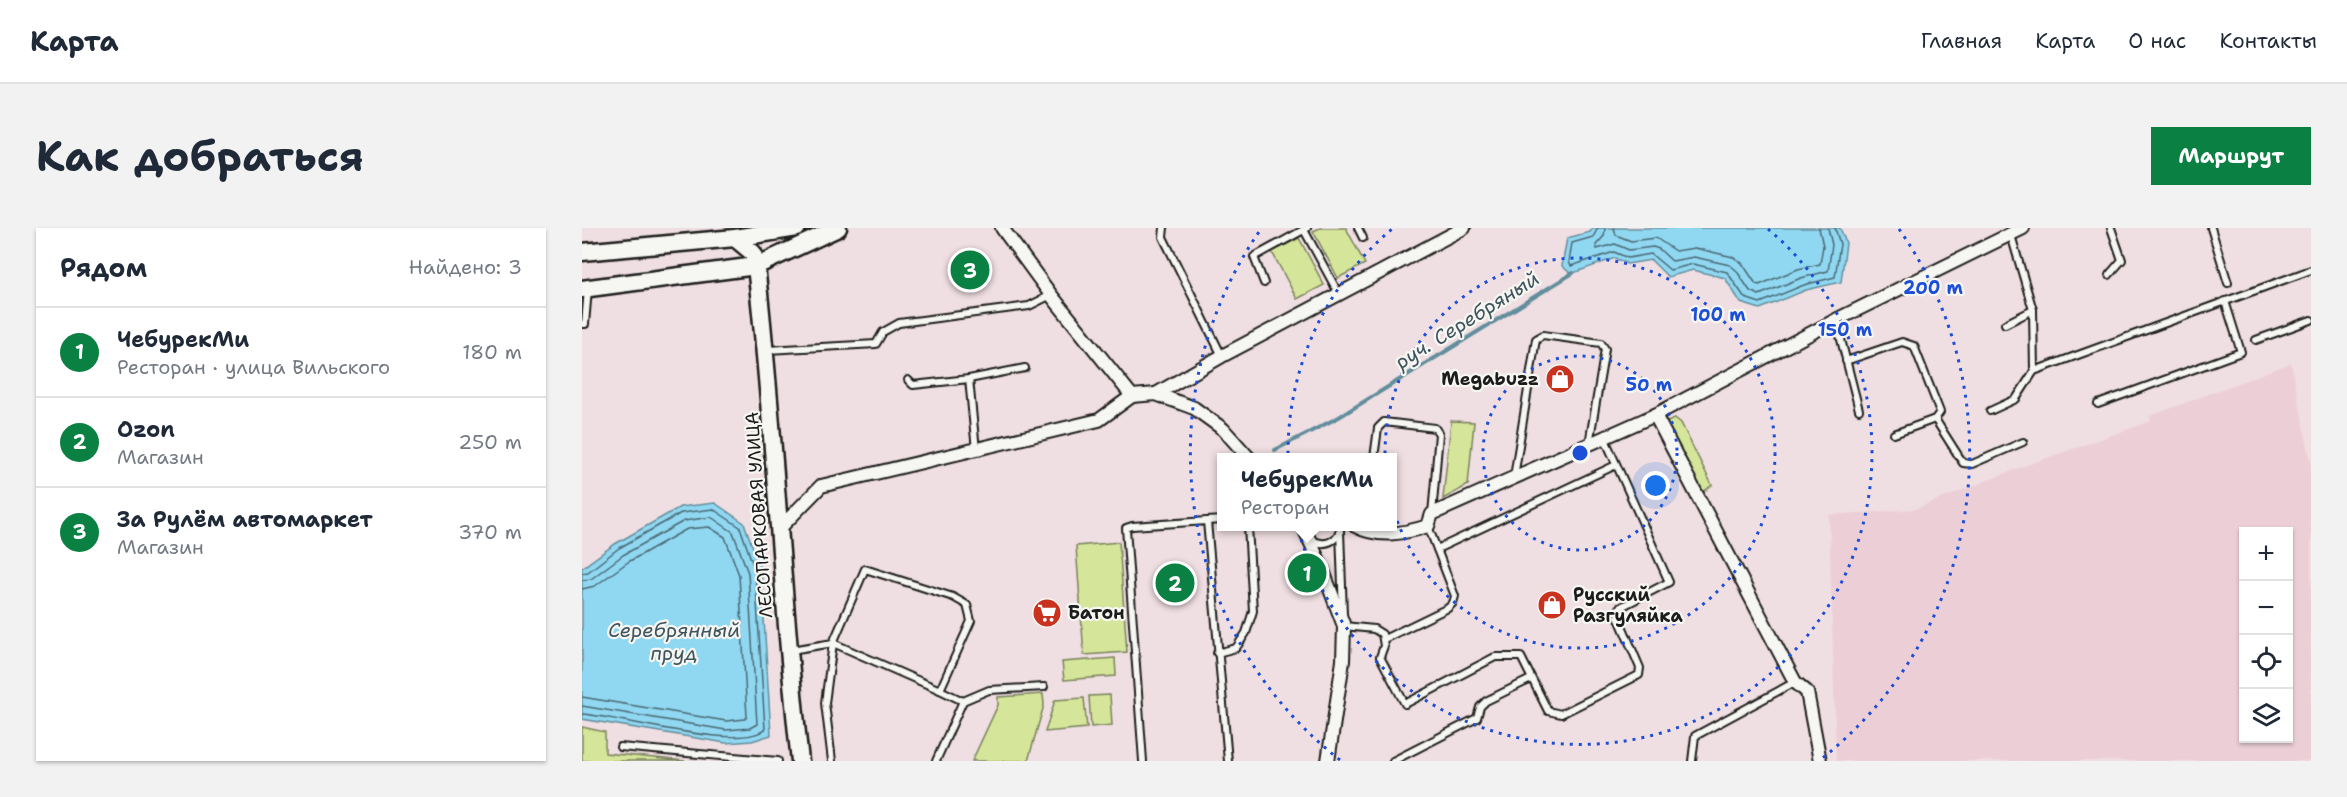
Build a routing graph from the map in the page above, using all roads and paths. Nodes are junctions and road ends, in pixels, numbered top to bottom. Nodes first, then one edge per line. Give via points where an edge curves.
1 (797, 228) edge
2 (838, 228) edge
3 (1002, 228) edge
4 (1164, 228) edge
5 (1358, 228) edge
6 (1464, 228) edge
7 (2023, 228) edge
8 (2111, 228) edge
9 (2211, 228) edge
10 (1306, 229) edge
11 (1448, 232) edge
12 (2010, 234) junction
13 (735, 238) junction
14 (1363, 238) dead end
15 (582, 252) edge
16 (756, 266) junction
17 (2311, 270) edge
18 (2109, 275) dead end
19 (2228, 282) dead end
20 (1264, 283) dead end
21 (585, 288) edge
22 (1339, 294) junction
23 (1051, 295) junction
24 (2225, 301) junction
25 (2033, 310) junction
26 (1836, 320) junction
27 (2311, 320) edge
28 (582, 324) edge
29 (2005, 324) dead end
30 (2256, 340) dead end
31 (766, 350) junction
32 (1222, 356) junction
33 (1846, 361) junction
34 (1025, 368) dead end
35 (2034, 372) junction
36 (969, 379) junction
37 (908, 380) dead end
38 (1156, 394) junction
39 (1132, 396) junction
40 (2098, 404) dead end
41 (1859, 410) dead end
42 (1990, 411) dead end
43 (1655, 415) junction
44 (1935, 418) junction
45 (1894, 434) dead end
46 (1605, 439) junction
47 (2023, 442) dead end
48 (1589, 445) junction
49 (976, 451) junction
50 (1245, 453) edge
51 (1375, 453) edge
52 (1616, 465) junction
53 (1514, 477) junction
54 (1217, 520) edge
55 (1430, 520) junction
56 (1207, 521) junction
57 (780, 528) junction
58 (1248, 531) edge
59 (1305, 531) edge
60 (1306, 531) edge
61 (1339, 531) edge
62 (1340, 531) edge
63 (1378, 531) edge
64 (1437, 549) junction
65 (1344, 626) junction
66 (1384, 639) junction
67 (833, 643) junction
68 (788, 650) junction
69 (1217, 653) junction
70 (1531, 679) junction
71 (1795, 682) junction
72 (1044, 687) dead end
73 (940, 690) junction
74 (963, 701) junction
75 (620, 747) dead end
76 (778, 761) edge
77 (800, 761) edge
78 (832, 761) edge
79 (936, 761) edge
80 (1143, 761) edge
81 (1228, 761) edge
82 (1328, 761) edge
83 (1393, 761) edge
84 (1692, 761) edge
85 (1820, 761) edge

1 - 13 main road
2 - 16 main road
3 - 23 street
4 - 32 lane via 1163,237
5 - 14 lane
6 - 11 street
7 - 12 street
8 - 18 lane via 2122,260
9 - 19 lane
10 - 20 lane via 1254,257
10 - 22 lane
11 - 22 street
12 - 25 lane
12 - 26 street
13 - 15 main road
13 - 16 main road via 753,253
16 - 21 main road
16 - 31 main road, ЛЕСОПАРКОВАЯ УЛИЦА
17 - 24 lane
21 - 28 lane
22 - 32 street
23 - 31 lane via 1029,306 899,323 883,332 876,344
23 - 39 street
24 - 35 lane
24 - 40 lane via 2241,352
25 - 29 lane
25 - 35 lane
26 - 33 lane
26 - 43 street
27 - 30 lane
31 - 57 main road, ЛЕСОПАРКОВАЯ УЛИЦА
32 - 38 street
33 - 41 lane
33 - 44 lane via 1902,342 1914,346 1940,412
34 - 36 lane
35 - 42 lane via 2016,399
36 - 37 lane via 913,385
36 - 49 lane
38 - 39 street
38 - 50 street via 1194,408 1223,429
39 - 49 street via 1099,420
43 - 46 street
43 - 71 street
44 - 45 lane
44 - 47 lane via 1963,463 1972,464
46 - 48 street
46 - 52 lane
48 - 53 street
48 - 53 lane via 1605,349 1600,343 1543,334 1536,339
49 - 57 street via 821,486
51 - 55 lane via 1378,428 1384,422 1435,428 1439,434
52 - 64 lane
52 - 70 lane via 1669,582 1619,608 1618,616 1640,668 1639,675 1561,714 1548,711
53 - 55 street
54 - 56 lane
55 - 63 street via 1400,535
55 - 64 lane
56 - 69 lane
56 - 80 lane via 1126,528
57 - 68 main road, ЛЕСОПАРКОВАЯ УЛИЦА
58 - 69 lane via 1252,611 1246,633 1236,648
59 - 65 street
60 - 61 lane via 1323,544 1334,540
62 - 65 lane
64 - 66 lane via 1455,596 1453,603
65 - 66 lane via 1374,629
65 - 82 street via 1343,661
66 - 70 lane via 1380,657 1405,704 1495,657 1521,657
67 - 68 lane
67 - 73 lane
67 - 73 lane via 865,569 953,597 967,605 971,621
67 - 78 lane via 825,704
68 - 77 main road, ЛЕСОПАРКОВАЯ УЛИЦА
69 - 81 lane
70 - 83 lane via 1486,701 1477,718
71 - 84 lane via 1695,736
71 - 85 street via 1807,692
72 - 74 lane via 989,690
73 - 74 lane
74 - 79 lane
75 - 76 lane

